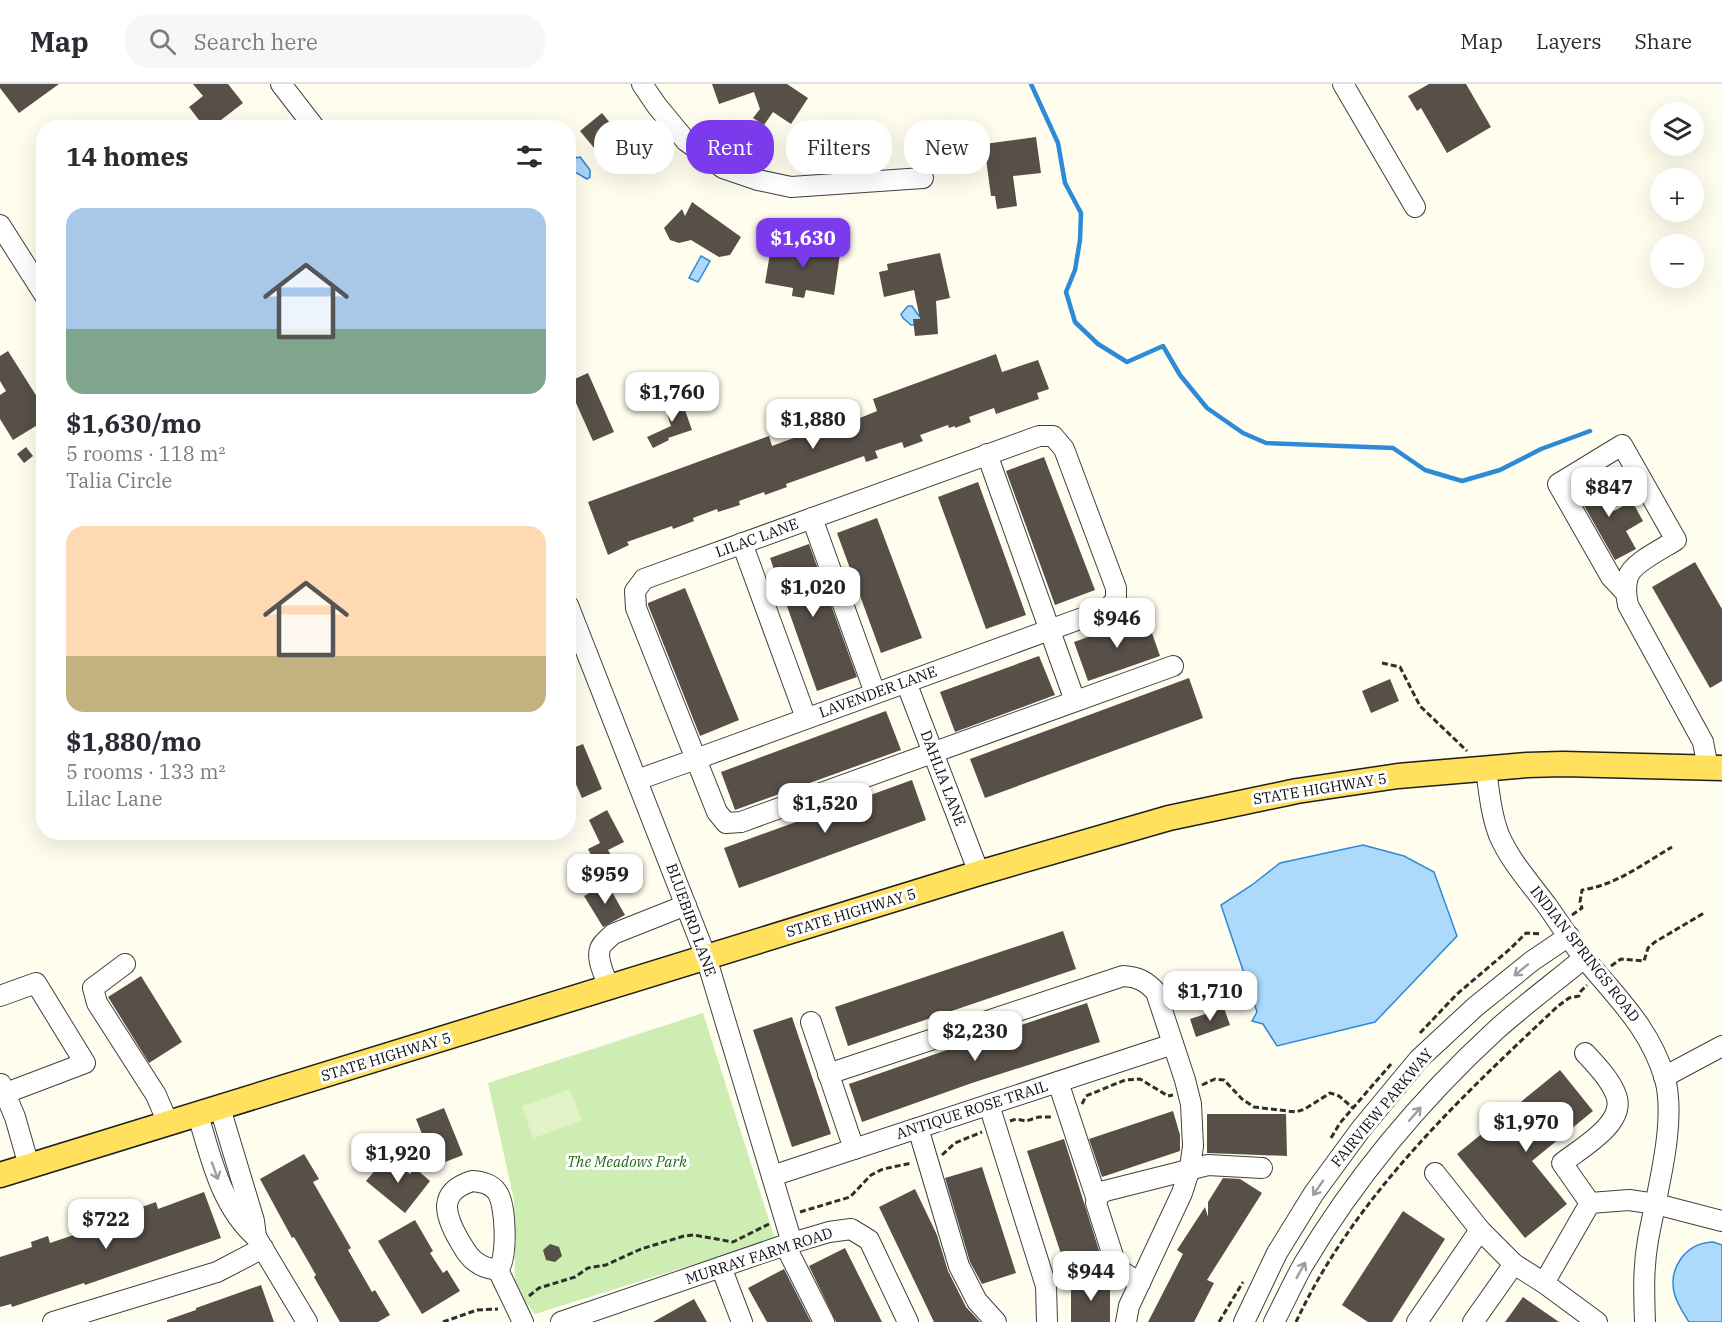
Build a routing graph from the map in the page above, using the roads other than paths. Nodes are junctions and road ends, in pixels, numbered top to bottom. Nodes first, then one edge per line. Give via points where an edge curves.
1 (281, 84) edge
2 (642, 84) edge
3 (1343, 84) edge
4 (309, 120) edge
5 (923, 178) dead end
6 (1415, 207) dead end
7 (0, 225) edge
8 (36, 281) edge
9 (987, 454) junction
10 (812, 518) junction
11 (742, 543) junction
12 (1626, 593) junction
13 (1116, 600) joint
14 (576, 625) edge
15 (1050, 629) junction
16 (1173, 666) dead end
17 (906, 682) junction
18 (875, 693) junction
19 (1075, 701) junction
20 (806, 718) junction
21 (933, 752) junction
22 (696, 759) junction
23 (1715, 768) edge
24 (1486, 769) junction
25 (637, 780) junction
26 (979, 873) junction
27 (686, 905) junction
28 (1569, 936) junction
29 (706, 957) junction
30 (1584, 958) junction
31 (125, 964) dead end
32 (609, 988) junction
33 (0, 996) edge
34 (811, 1022) dead end
35 (1173, 1044) junction
36 (1722, 1046) edge
37 (1585, 1053) dead end
38 (828, 1074) junction
39 (1664, 1077) junction
40 (1058, 1082) junction
41 (3, 1088) edge
42 (989, 1104) junction
43 (209, 1111) junction
44 (168, 1123) junction
45 (918, 1128) junction
46 (854, 1149) junction
47 (29, 1166) junction
48 (1190, 1167) junction
49 (1262, 1168) dead end
50 (1435, 1173) dead end
51 (0, 1175) edge
52 (772, 1176) junction
53 (1097, 1200) junction
54 (1590, 1203) junction
55 (1656, 1203) junction
56 (1722, 1221) edge
57 (1480, 1230) junction
58 (259, 1242) junction
59 (789, 1244) junction
60 (1514, 1264) junction
61 (721, 1267) junction
62 (498, 1270) dead end
63 (1140, 1283) junction
64 (1544, 1283) junction
65 (519, 1313) edge
66 (53, 1322) edge
67 (307, 1322) edge
68 (561, 1322) edge
69 (742, 1322) edge
70 (824, 1322) edge
71 (908, 1322) edge
72 (996, 1322) edge
73 (1047, 1322) edge
74 (1126, 1322) edge
75 (1244, 1322) edge
76 (1274, 1322) edge
77 (1417, 1322) edge
78 (1473, 1322) edge
79 (1597, 1322) edge
80 (1645, 1322) edge

1 - 4 street
2 - 5 street via 686,141 723,168 758,180 791,187
3 - 6 street
7 - 8 street
9 - 10 street, LILAC LANE
9 - 13 street, LILAC LANE via 1039,436 1053,436 1064,448 1116,588
9 - 15 street
10 - 11 street, LILAC LANE
10 - 18 street
11 - 20 street
11 - 22 street, LILAC LANE via 644,579 634,591 636,608
12 - 12 street via 1628,574 1676,540 1622,445 1558,484 1611,577
12 - 23 street via 1647,643
13 - 15 street, LAVENDER LANE via 1107,609
14 - 25 street, BLUEBIRD LANE
15 - 17 street, LAVENDER LANE
15 - 19 street
16 - 19 street
17 - 18 street, LAVENDER LANE
17 - 21 street, DAHLIA LANE
18 - 20 street, LAVENDER LANE
19 - 21 street
20 - 22 street, LAVENDER LANE
21 - 22 street via 741,822 726,823 717,813
21 - 26 street, DAHLIA LANE
22 - 25 street, LAVENDER LANE
23 - 24 main road, STATE HIGHWAY 5 via 1563,764
24 - 26 main road, STATE HIGHWAY 5 via 1398,776 1243,802 1169,818
24 - 28 street, INDIAN SPRINGS ROAD via 1491,810 1500,836
25 - 27 street, BLUEBIRD LANE
26 - 29 main road, STATE HIGHWAY 5
27 - 29 street, BLUEBIRD LANE
27 - 32 street via 613,934 604,942 600,961
28 - 30 street, INDIAN SPRINGS ROAD
28 -> 75 street, FAIRVIEW PARKWAY via 1475,1007 1419,1059 1314,1192
29 - 32 main road, STATE HIGHWAY 5
29 - 52 street, BLUEBIRD LANE
30 - 39 street, INDIAN SPRINGS ROAD via 1632,1012
76 -> 30 street, FAIRVIEW PARKWAY via 1308,1257 1376,1158 1443,1082 1497,1029
31 - 44 street via 93,988 97,1003 156,1095
32 - 43 main road, STATE HIGHWAY 5
33 - 41 street via 36,983 85,1063
34 - 38 street
35 - 38 street via 1156,992 1147,982 1123,976
35 - 40 street, ANTIQUE ROSE TRAIL
35 - 48 street via 1188,1091 1193,1123
36 - 39 street
37 - 54 street via 1616,1095 1619,1111 1612,1123 1562,1163
38 - 46 street
39 - 55 street, INDIAN SPRINGS ROAD via 1670,1113
40 - 42 street, ANTIQUE ROSE TRAIL
40 - 53 street
41 - 47 street
42 - 45 street, ANTIQUE ROSE TRAIL
42 - 73 street via 1046,1286
43 - 44 main road, STATE HIGHWAY 5
43 - 58 street via 215,1171 226,1197
44 - 47 main road, STATE HIGHWAY 5
45 - 46 street, ANTIQUE ROSE TRAIL
45 - 72 street via 959,1266 977,1301
46 - 52 street, ANTIQUE ROSE TRAIL
47 - 51 main road, STATE HIGHWAY 5
48 - 49 street
48 - 53 street via 1105,1191
48 - 63 street
50 - 57 street
52 - 59 street, BLUEBIRD LANE
53 - 63 street via 1115,1262 1121,1271
54 - 55 street
54 - 64 street
55 - 56 street
55 - 80 street, INDIAN SPRINGS ROAD via 1643,1280
57 - 60 street
57 - 77 street
58 - 66 street via 217,1272
58 - 67 street
59 - 61 street, MURRAY FARM ROAD
59 - 70 street, BLUEBIRD LANE
59 - 71 street, MURRAY FARM ROAD via 851,1229 869,1240
60 - 64 street
60 - 78 street
61 - 68 street, MURRAY FARM ROAD
61 - 69 street
62 - 65 street
63 - 74 street
64 - 79 street

